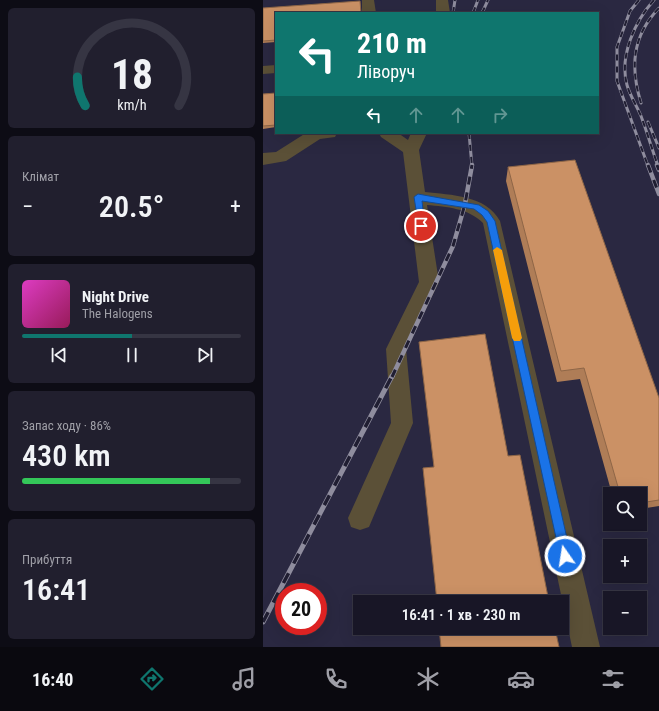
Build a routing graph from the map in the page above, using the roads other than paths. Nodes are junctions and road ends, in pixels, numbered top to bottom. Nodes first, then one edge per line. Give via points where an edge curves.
1 (368, 0) edge
2 (442, 0) edge
3 (369, 12) edge
4 (443, 12) edge
5 (275, 69) edge
6 (263, 70) edge
7 (316, 134) edge
8 (388, 134) edge
9 (419, 134) edge
10 (411, 150) junction
11 (263, 159) edge
12 (418, 197) junction
13 (361, 518) dead end
14 (586, 647) edge

1 - 3 lane
2 - 4 lane
5 - 6 lane
7 - 11 lane via 280,157
8 - 10 lane
9 - 10 lane
10 - 12 lane
12 - 13 lane via 429,282 396,349 402,423
12 - 14 lane via 476,207 491,221

